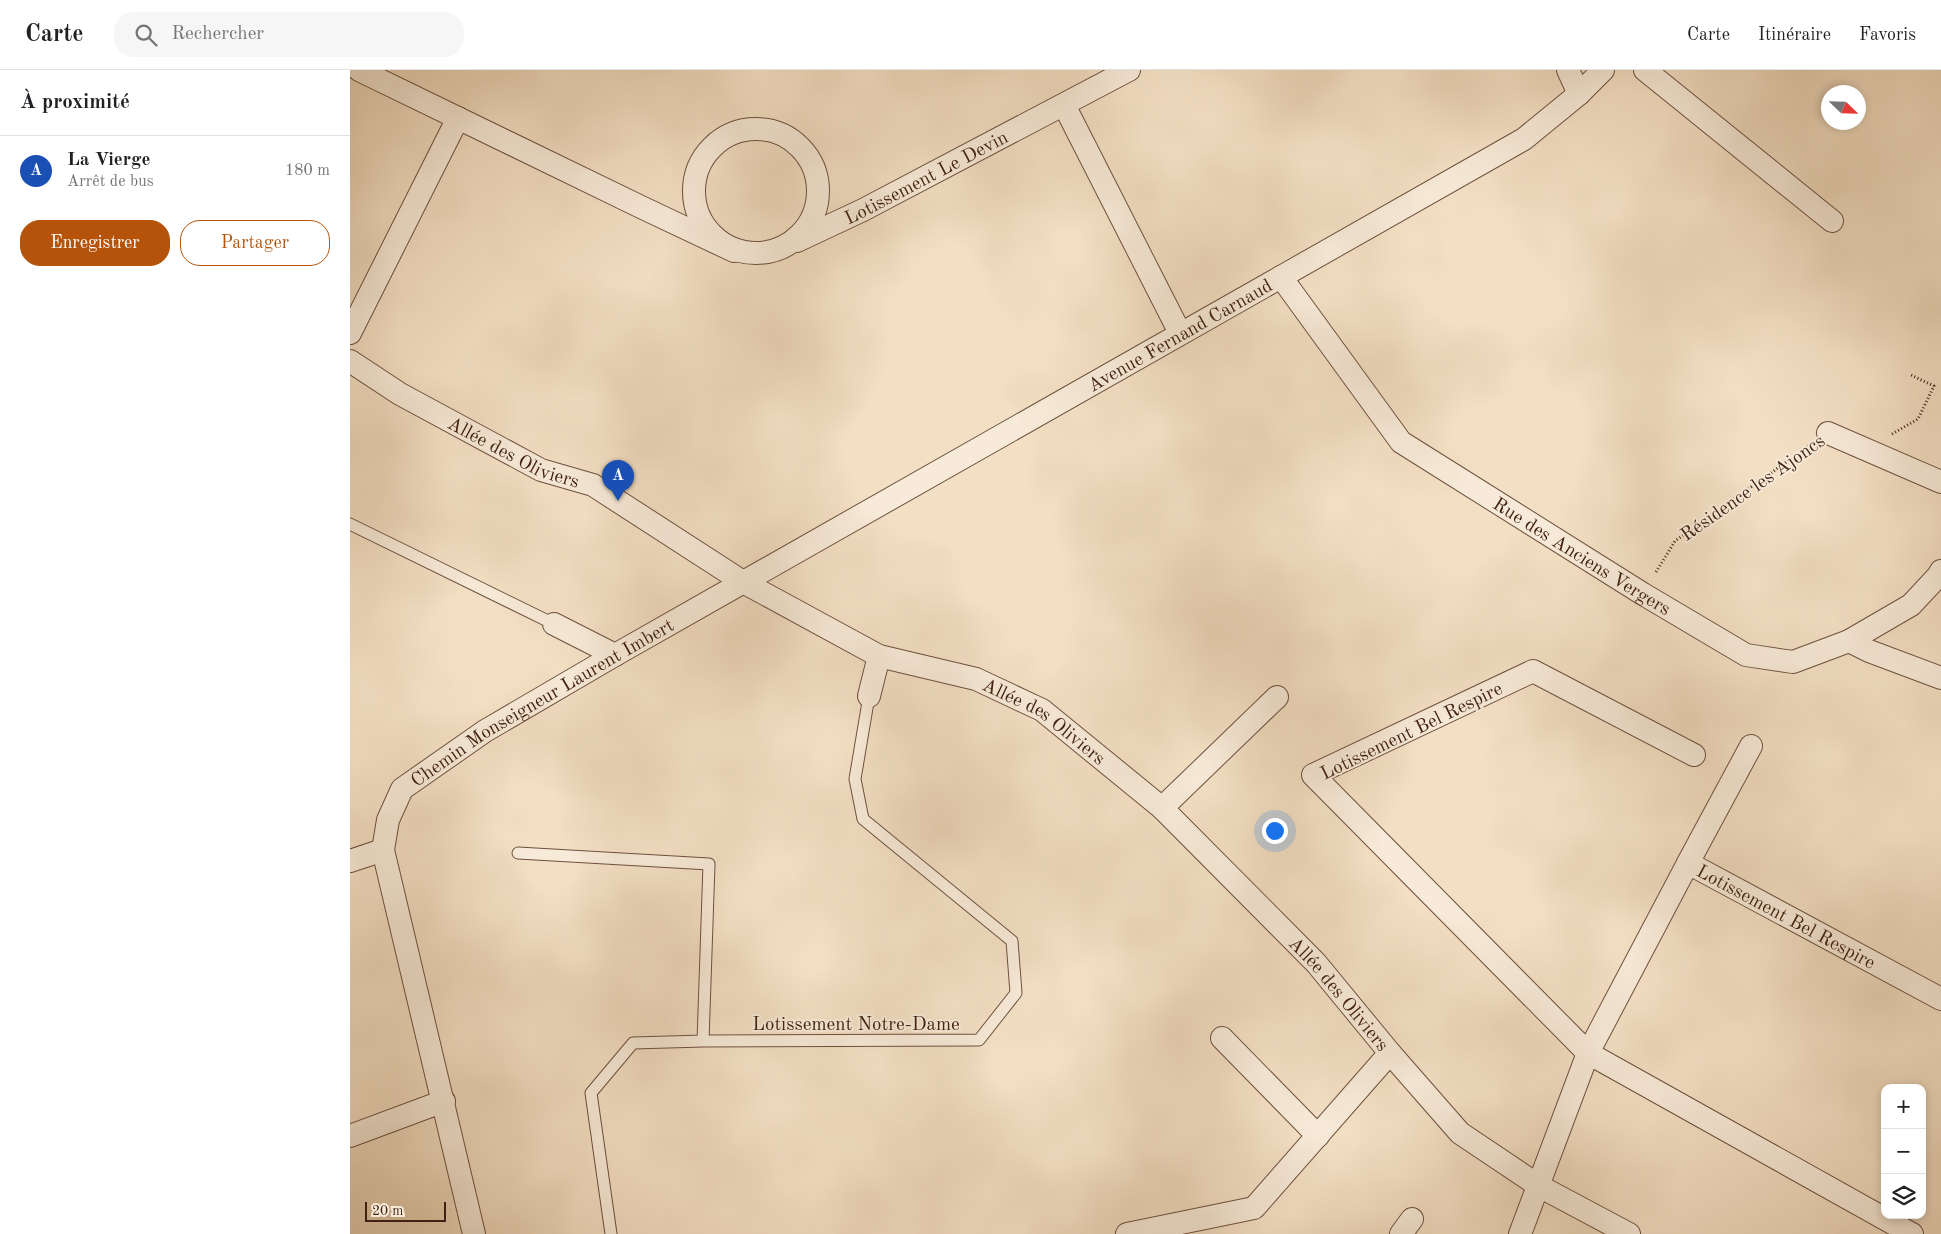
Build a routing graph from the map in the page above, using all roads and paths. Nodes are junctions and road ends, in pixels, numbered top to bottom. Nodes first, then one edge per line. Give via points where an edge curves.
1 (359, 70) edge
2 (1130, 70) edge
3 (1568, 70) edge
4 (1603, 70) edge
5 (1645, 70) edge
6 (1579, 94) junction
7 (1064, 105) junction
8 (458, 118) junction
9 (1832, 221) dead end
10 (787, 246) junction
11 (734, 250) junction
12 (1281, 277) junction
13 (350, 333) edge
14 (1180, 333) junction
15 (350, 361) edge
16 (1911, 375) dead end
17 (1828, 433) joint
18 (1866, 449) junction
19 (1941, 482) edge
20 (350, 524) edge
21 (1941, 571) edge
22 (743, 582) junction
23 (1643, 594) junction
24 (554, 624) joint
25 (1849, 641) junction
26 (615, 655) junction
27 (879, 656) junction
28 (1941, 678) edge
29 (869, 696) joint
30 (1277, 696) dead end
31 (1750, 746) dead end
32 (1694, 755) dead end
33 (1162, 808) junction
34 (383, 850) junction
35 (518, 854) dead end
36 (350, 861) edge
37 (1688, 863) junction
38 (1941, 998) edge
39 (1222, 1038) dead end
40 (704, 1041) junction
41 (1588, 1053) junction
42 (1390, 1054) junction
43 (444, 1101) junction
44 (350, 1136) edge
45 (1318, 1136) junction
46 (1539, 1186) junction
47 (474, 1234) edge
48 (611, 1234) edge
49 (1127, 1234) edge
50 (1520, 1234) edge
51 (1629, 1234) edge
52 (1912, 1234) edge

1 - 8 street
2 - 7 street, Lotissement Le Devin
3 - 6 street
4 - 6 street, Avenue Fernand Carnaud
5 - 9 street
6 - 12 street, Avenue Fernand Carnaud via 1524,139
7 - 10 street, Lotissement Le Devin
7 - 14 street
8 - 11 street
8 - 13 street
10 - 11 street via 766,253
10 - 11 street via 805,230 816,211 818,189 815,169 803,150 786,136 749,128 728,135 711,147 699,165 693,187 701,223 715,240
12 - 14 street, Avenue Fernand Carnaud
12 - 23 street, Rue des Anciens Vergers via 1401,442
14 - 22 street, Avenue Fernand Carnaud
15 - 22 street, Allée des Oliviers via 400,394 541,470 593,485
16 - 18 path via 1934,386 1918,419
17 - 18 street, Résidence les Ajoncs
17 - 23 path, Résidence les Ajoncs via 1675,541
18 - 19 street, Résidence les Ajoncs
20 - 24 lane
21 - 25 street, Rue des Anciens Vergers via 1911,605
22 - 26 street, Chemin Monseigneur Laurent Imbert
22 - 27 street, Allée des Oliviers
23 - 25 street, Rue des Anciens Vergers via 1746,655 1793,662
24 - 26 street
25 - 28 street
26 - 34 street, Chemin Monseigneur Laurent Imbert via 485,731 402,789 388,820
27 - 29 street
27 - 33 street, Allée des Oliviers via 976,679 1042,710
29 - 40 lane, Lotissement Notre-Dame via 855,780 863,819 1012,941 1016,993 979,1040
30 - 33 street
31 - 37 street
32 - 41 street, Lotissement Bel Respire via 1533,671 1313,776
33 - 42 street, Allée des Oliviers via 1316,963
34 - 36 street
34 - 43 street, Chemin Monseigneur Laurent Imbert
35 - 40 lane via 709,864
37 - 38 street, Lotissement Bel Respire
37 - 41 street, Lotissement Bel Respire
39 - 45 street
40 - 48 lane, Lotissement Notre-Dame via 633,1043 591,1093
41 - 46 street, Lotissement Bel Respire
41 - 52 street, Lotissement Bel Respire
42 - 45 street
42 - 46 street, Allée des Oliviers via 1460,1133
43 - 44 street
43 - 47 street, Chemin Monseigneur Laurent Imbert
45 - 49 street via 1254,1208
46 - 50 street, Lotissement Bel Respire
46 - 51 street, Allée des Oliviers

